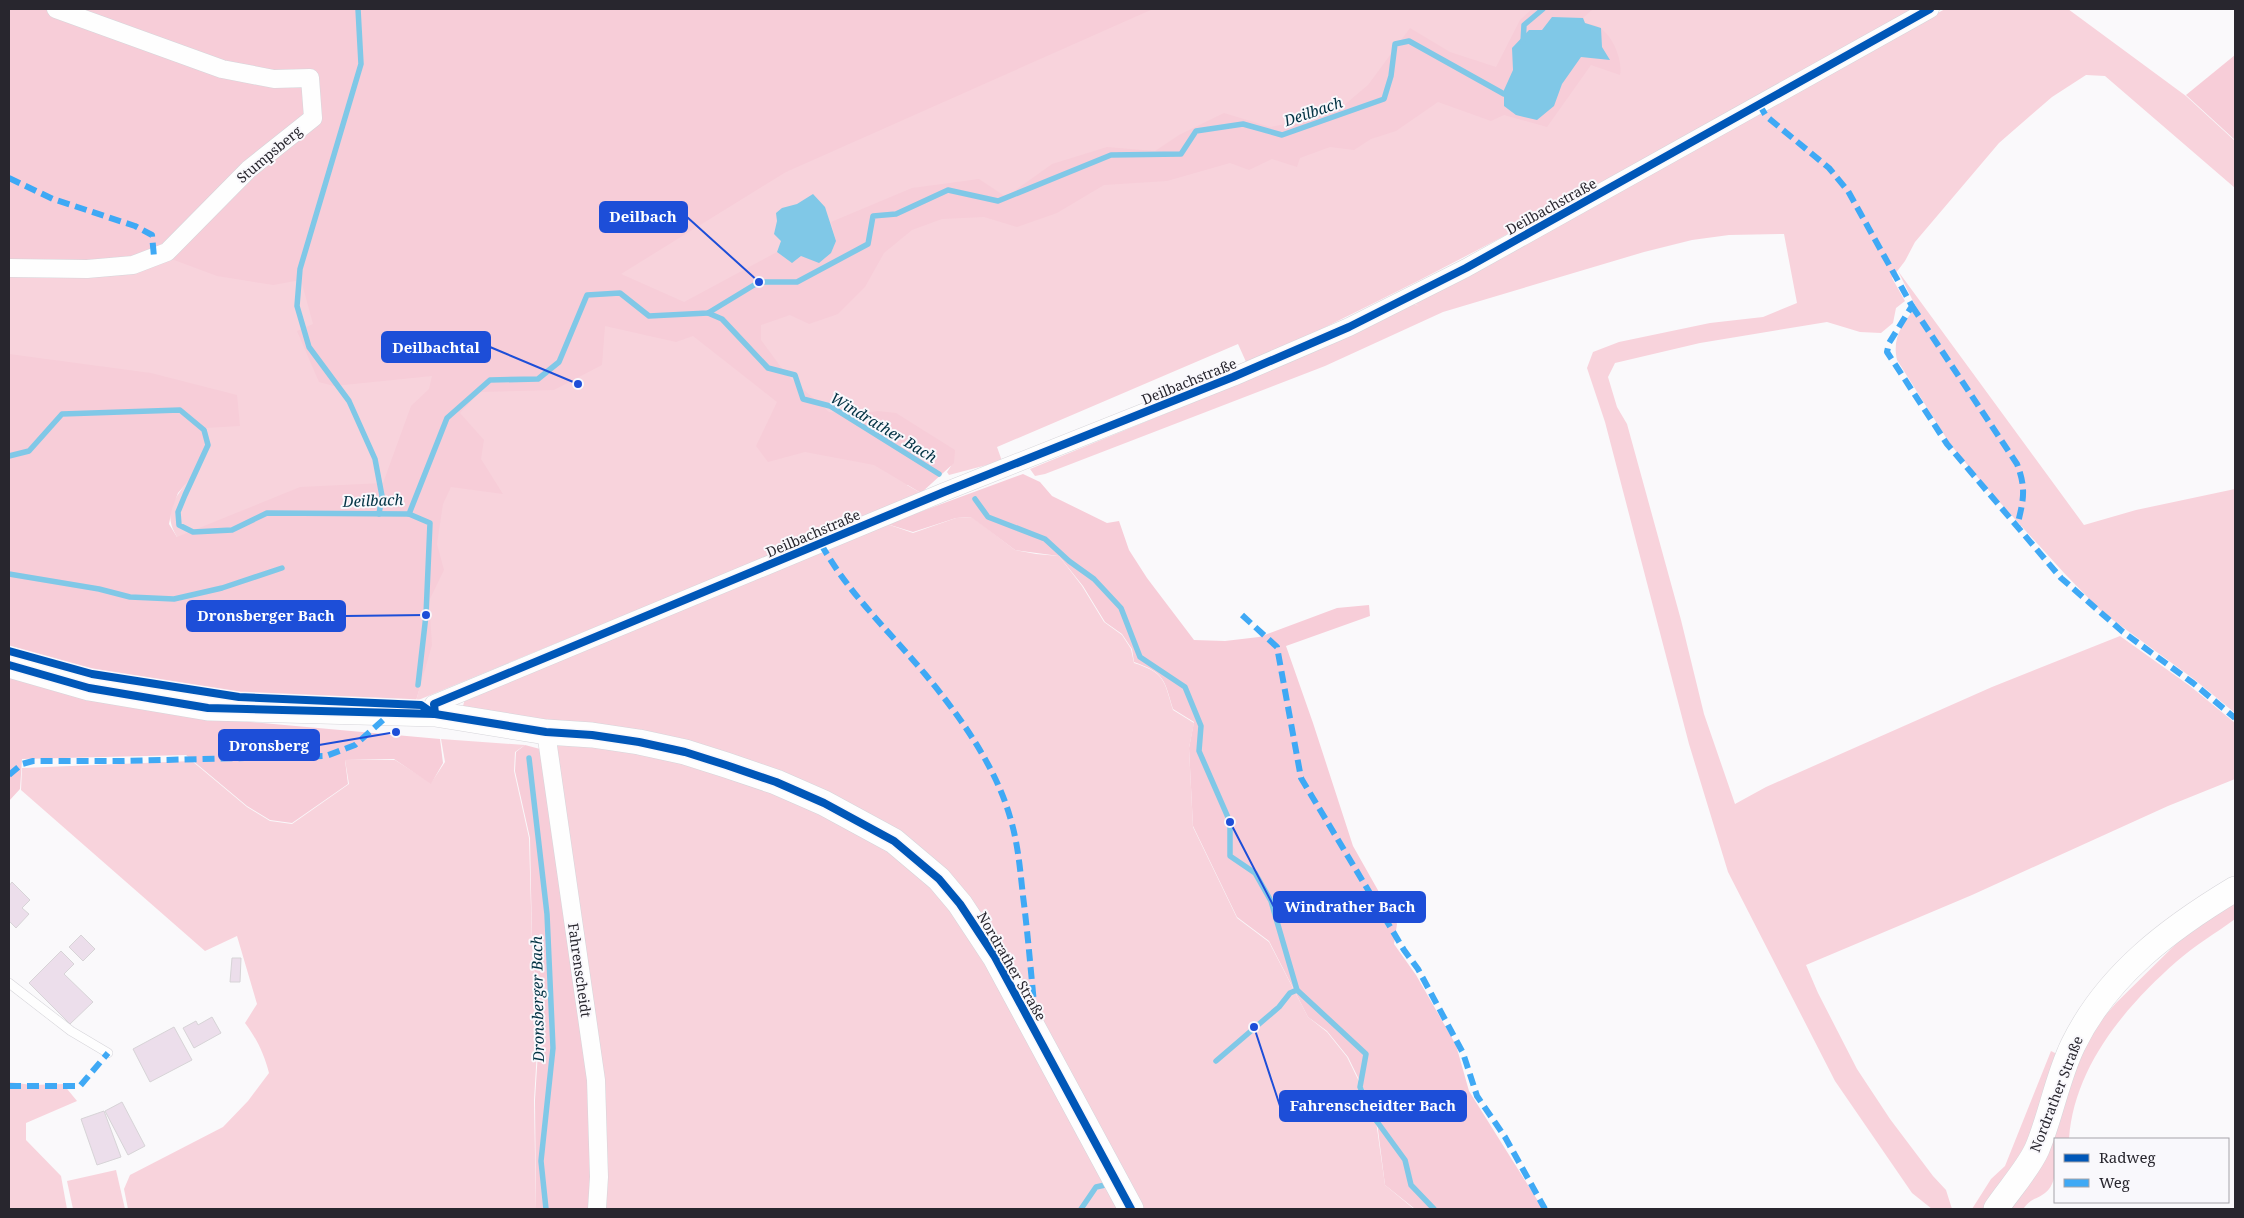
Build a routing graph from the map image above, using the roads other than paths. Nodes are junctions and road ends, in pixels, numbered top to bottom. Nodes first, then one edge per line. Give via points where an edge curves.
1 (56, 9) edge
2 (1930, 9) edge
3 (9, 268) edge
4 (9, 665) edge
5 (435, 714) junction
6 (546, 732) junction
7 (2235, 889) edge
8 (9, 983) edge
9 (108, 1053) dead end
10 (597, 1209) edge
11 (1131, 1209) edge
12 (1996, 1209) edge

1 - 3 street, Stumpsberg via 222,69 274,79 310,78 313,118 249,168 167,252 133,266 87,270
2 - 5 street, Deilbachstraße via 1466,268 1349,327 434,704
4 - 5 main road, Nordrather Straße via 89,688 208,708
5 - 6 main road, Nordrather Straße
6 - 10 street, Fahrenscheidt via 596,1080
6 - 11 main road, Nordrather Straße via 639,742 726,765 824,803 872,827 915,857 939,878 960,904 995,957
7 - 12 main road, Nordrather Straße via 2164,937 2106,992 2072,1047 2036,1150
8 - 9 lane via 71,1031

